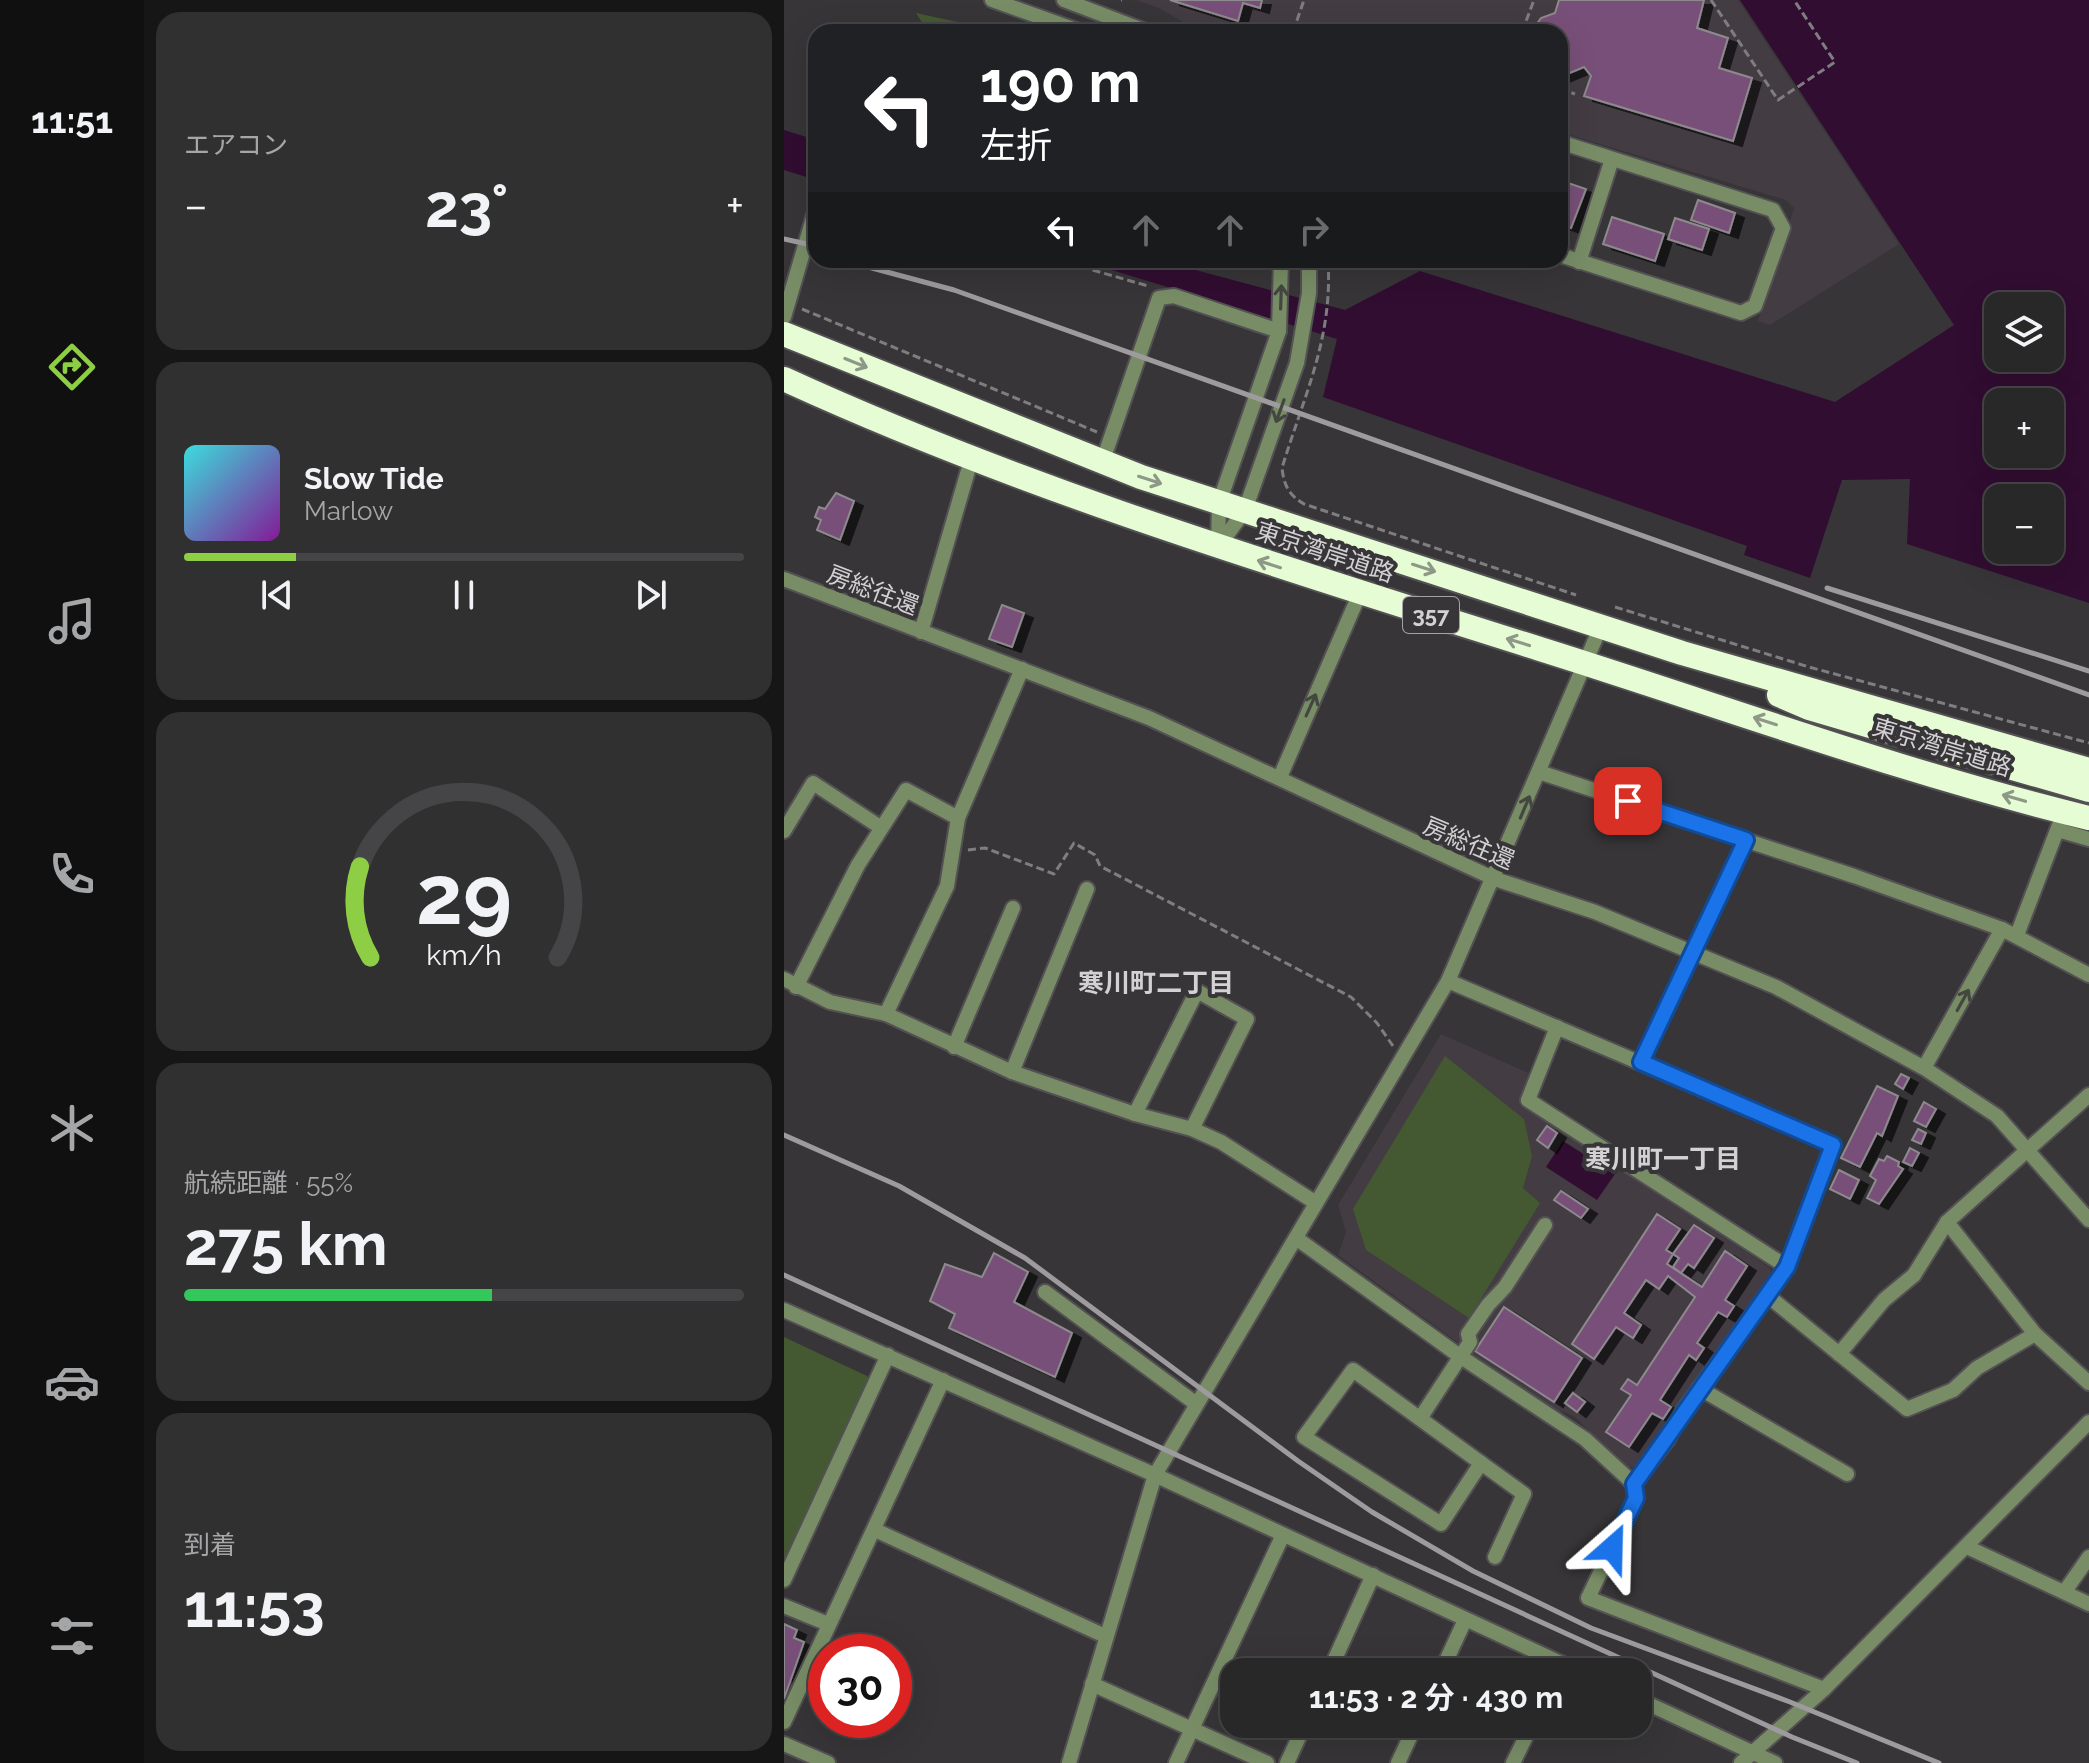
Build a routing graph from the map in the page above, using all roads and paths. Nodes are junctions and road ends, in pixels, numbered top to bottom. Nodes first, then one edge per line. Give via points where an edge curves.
1 (994, 0) edge
2 (1064, 0) edge
3 (1304, 0) edge
4 (1711, 0) edge
5 (1794, 0) edge
6 (1531, 1) edge
7 (1060, 24) edge
8 (1127, 24) edge
9 (1296, 24) edge
10 (1524, 24) edge
11 (1568, 92) edge
12 (1575, 94) dead end
13 (1568, 145) edge
14 (1612, 159) junction
15 (808, 235) edge
16 (1568, 258) edge
17 (1579, 262) junction
18 (1086, 268) edge
19 (1281, 268) edge
20 (1309, 268) edge
21 (1328, 268) edge
22 (1152, 287) dead end
23 (796, 307) dead end
24 (784, 317) edge
25 (1279, 331) junction
26 (784, 334) edge
27 (784, 379) edge
28 (1100, 433) dead end
29 (972, 457) junction
30 (1102, 463) junction
31 (1219, 503) junction
32 (1245, 510) junction
33 (1218, 547) junction
34 (784, 579) edge
35 (1360, 593) junction
36 (1576, 595) dead end
37 (1608, 616) junction
38 (921, 632) junction
39 (1682, 653) junction
40 (1585, 663) junction
41 (1022, 669) junction
42 (2089, 743) edge
43 (2089, 770) edge
44 (1539, 772) junction
45 (1280, 777) junction
46 (2089, 790) edge
47 (958, 818) junction
48 (2089, 818) edge
49 (2061, 821) junction
50 (880, 827) junction
51 (784, 831) edge
52 (2089, 839) edge
53 (1746, 840) junction
54 (949, 864) junction
55 (1495, 879) junction
56 (1087, 889) dead end
57 (1013, 908) dead end
58 (2002, 929) junction
59 (2017, 935) junction
60 (1694, 953) junction
61 (2089, 975) edge
62 (1448, 981) junction
63 (790, 983) edge
64 (886, 1014) junction
65 (1557, 1027) junction
66 (954, 1047) junction
67 (1641, 1062) junction
68 (1398, 1064) junction
69 (1924, 1068) junction
70 (1012, 1072) junction
71 (2088, 1099) edge
72 (1135, 1114) junction
73 (1192, 1129) junction
74 (2028, 1148) junction
75 (1316, 1203) junction
76 (2089, 1220) edge
77 (1947, 1222) junction
78 (1545, 1225) dead end
79 (1296, 1238) junction
80 (1787, 1267) junction
81 (1045, 1292) dead end
82 (1768, 1296) junction
83 (784, 1310) edge
84 (2035, 1334) junction
85 (1839, 1354) junction
86 (888, 1355) junction
87 (1461, 1357) junction
88 (943, 1380) junction
89 (2089, 1383) edge
90 (1699, 1388) junction
91 (1195, 1403) junction
92 (1421, 1417) junction
93 (2089, 1422) edge
94 (1481, 1463) junction
95 (1847, 1474) dead end
96 (1155, 1475) junction
97 (1634, 1484) junction
98 (875, 1530) junction
99 (1282, 1537) junction
100 (1967, 1547) junction
101 (1495, 1557) dead end
102 (2089, 1557) edge
103 (1373, 1575) junction
104 (784, 1580) edge
105 (2065, 1591) junction
106 (2089, 1604) edge
107 (784, 1606) edge
108 (1465, 1620) junction
109 (828, 1624) junction
110 (1105, 1636) junction
111 (1335, 1658) edge
112 (1447, 1658) edge
113 (1539, 1658) edge
114 (1092, 1684) junction
115 (1824, 1689) junction
116 (1652, 1707) edge
117 (784, 1722) edge
118 (1193, 1728) junction
119 (1299, 1738) edge
120 (1410, 1738) edge
121 (1525, 1738) edge
122 (784, 1744) edge
123 (1747, 1758) edge
124 (828, 1763) edge
125 (1069, 1763) edge
126 (1176, 1763) edge
127 (1267, 1763) edge
128 (1287, 1763) edge
129 (1398, 1763) edge
130 (1513, 1763) edge
131 (1775, 1763) edge

1 - 7 street
2 - 8 street
3 - 9 path
4 - 5 path via 1778,100 1835,62
6 - 10 path
11 - 12 path
13 - 14 street
14 - 17 street
14 - 17 street via 1773,210 1783,228 1755,306 1741,313
15 - 24 street
16 - 17 street
18 - 22 path
25 -> 19 street
20 -> 32 street via 1304,337
21 - 36 path via 1324,341 1282,468 1293,497
23 - 28 path
25 - 30 street via 1174,296 1159,298
25 - 31 street
26 -> 30 highway, 東京湾岸道路 / 357
27 - 29 highway, 東京湾岸道路 / 357
29 - 33 highway, 東京湾岸道路 / 357
29 - 38 street
30 -> 31 highway, 東京湾岸道路 / 357
31 - 32 highway, 東京湾岸道路 / 357
31 - 33 street
32 - 33 street
32 -> 37 highway, 東京湾岸道路 / 357
35 -> 33 highway, 東京湾岸道路 / 357
34 - 38 street, 房総往還
40 -> 35 highway, 東京湾岸道路 / 357
45 -> 35 street
37 - 39 highway, 東京湾岸道路 / 357
37 - 40 street
37 - 42 path
38 - 41 street, 房総往還
39 - 43 highway, 東京湾岸道路 / 357
39 - 46 highway via 1809,708
40 - 44 street
49 -> 40 highway, 東京湾岸道路 / 357
41 - 45 street, 房総往還
41 - 47 street
44 - 53 street
55 -> 44 street
45 - 55 street, 房総往還
47 - 50 street via 906,790
47 - 54 street
48 - 49 highway, 東京湾岸道路 / 357
49 - 52 street
49 - 59 street
50 - 51 street via 813,783
50 - 63 street
53 - 58 street
53 - 60 street
54 - 64 street via 947,886
54 - 68 path via 971,848 985,848 1054,874 1074,843 1095,855 1100,866 1351,997 1377,1023 1395,1049
55 - 60 street, 房総往還
55 - 62 street
56 - 70 street
57 - 66 street
58 - 59 street
69 -> 58 street
59 - 61 street
60 - 67 street
60 - 69 street, 房総往還 via 1776,987
62 - 65 street
62 - 68 street
63 - 64 street via 830,1002
64 - 66 street
65 - 67 street
65 - 80 street via 1528,1100
66 - 70 street
67 - 80 street via 1833,1145
68 - 75 street
69 - 74 street, 房総往還 via 1997,1116
70 - 72 street
71 - 74 street
72 - 73 street
72 - 73 street via 1197,991 1247,1019
73 - 75 street
74 - 76 street, 房総往還
74 - 77 street
75 - 79 street
77 - 84 street
77 - 85 street via 1914,1275 1884,1300
78 - 87 street via 1468,1334 1470,1342
79 - 87 street
79 - 91 street
80 - 82 street
81 - 91 street
82 - 85 street
82 - 90 street
83 - 86 street
84 - 85 street via 1977,1368 1953,1390 1907,1409
84 - 89 street
86 - 88 street
86 - 104 street
87 - 92 street
87 - 97 street via 1585,1439
88 - 96 street
88 - 98 street
90 - 95 street
90 - 97 street
91 - 96 street
92 - 94 street
92 - 94 street via 1353,1370 1304,1437 1441,1524
93 - 100 street
94 - 101 street via 1524,1494
96 - 99 street
96 - 110 street
97 - 115 street via 1636,1498 1588,1598
98 - 109 street
98 - 110 street
99 - 103 street
99 - 118 street
100 - 105 street
100 - 115 street
102 - 105 street
103 - 108 street
103 - 111 street
105 - 106 street
107 - 109 street
108 - 112 street
108 - 113 street
109 - 117 street
110 - 114 street
114 - 118 street
114 - 125 street
115 - 123 street
116 - 123 street
118 - 126 street
118 - 127 street
119 - 128 street
120 - 129 street
121 - 130 street
122 - 124 street
123 - 131 street

